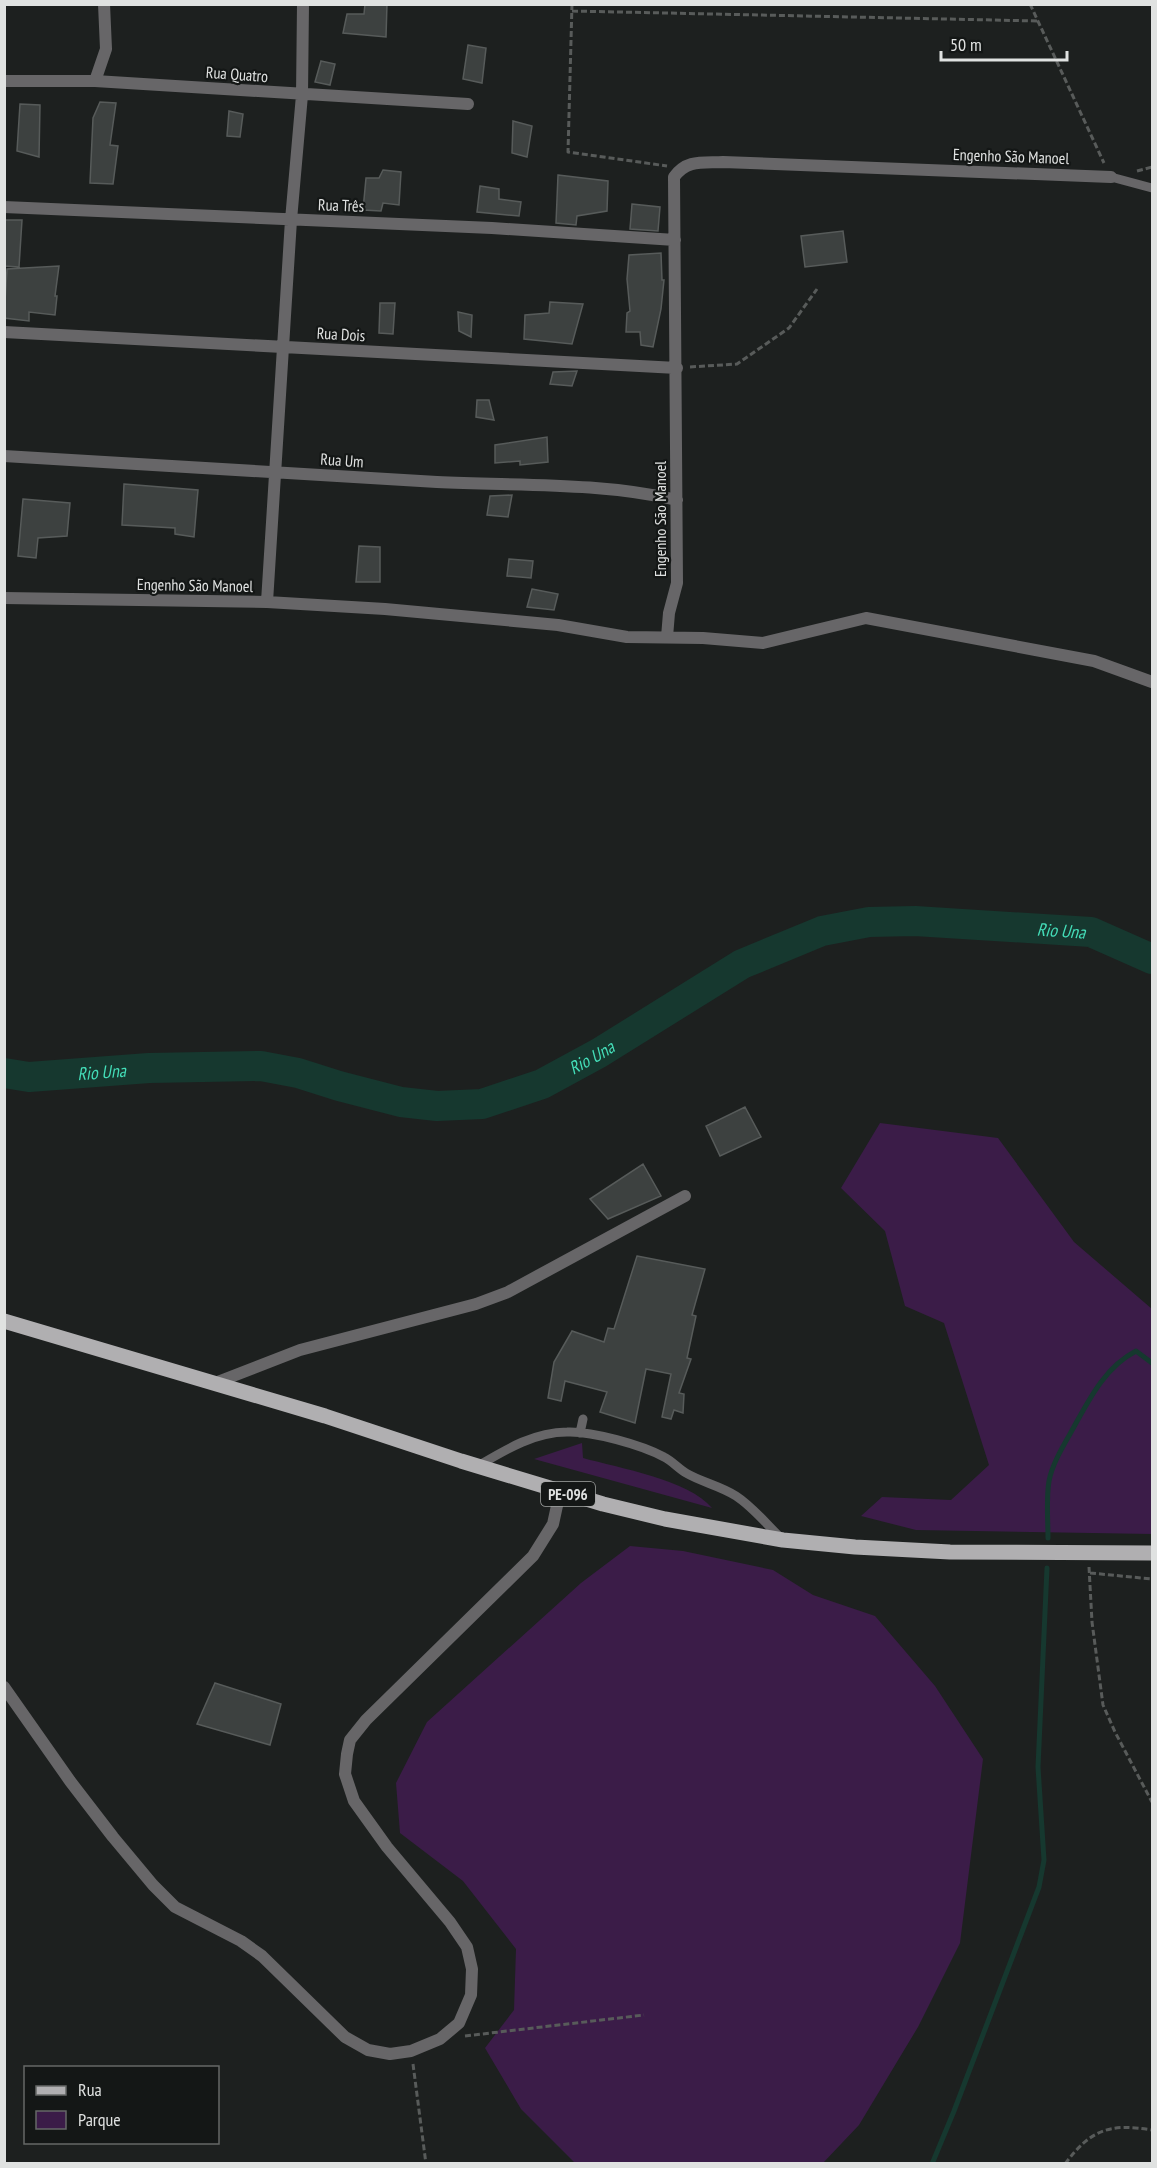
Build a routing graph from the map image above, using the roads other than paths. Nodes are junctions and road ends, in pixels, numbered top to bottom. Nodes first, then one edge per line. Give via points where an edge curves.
1 (104, 4) edge
2 (303, 4) edge
3 (4, 81) edge
4 (95, 81) junction
5 (302, 95) junction
6 (468, 105) dead end
7 (1111, 177) joint
8 (1152, 188) edge
9 (4, 207) edge
10 (291, 220) junction
11 (675, 240) junction
12 (4, 332) edge
13 (283, 347) junction
14 (676, 368) junction
15 (4, 456) edge
16 (276, 472) junction
17 (677, 500) junction
18 (4, 598) edge
19 (267, 602) junction
20 (667, 637) junction
21 (1152, 682) edge
22 (685, 1196) dead end
23 (4, 1321) edge
24 (215, 1383) junction
25 (583, 1419) dead end
26 (580, 1433) junction
27 (478, 1466) junction
28 (560, 1492) junction
29 (783, 1540) junction
30 (1152, 1553) edge
31 (4, 1687) edge

1 - 4 street via 106,49
2 - 5 street
3 - 4 street, Rua Quatro
4 - 5 street, Rua Quatro
5 - 6 street, Rua Quatro
5 - 10 street
7 - 8 lane
7 - 11 street, Engenho São Manoel via 692,164 680,168 674,177
9 - 10 street, Rua Três
10 - 11 street, Rua Três
10 - 13 street
11 - 14 street, Engenho São Manoel
12 - 13 street, Rua Dois
13 - 14 street, Rua Dois
13 - 16 street
14 - 17 street, Engenho São Manoel
15 - 16 street, Rua Um
16 - 17 street, Rua Um via 614,490
16 - 19 street
17 - 20 street, Engenho São Manoel via 677,583
18 - 19 street, Engenho São Manoel
19 - 20 street, Engenho São Manoel via 490,618 627,637
20 - 21 street via 764,643 866,618 1094,661
22 - 24 street via 508,1292 300,1350
23 - 24 main road, PE-096
24 - 27 main road, PE-096
25 - 26 lane
26 - 27 lane via 566,1432 517,1443
26 - 29 lane via 661,1455 686,1473 734,1494
27 - 28 main road, PE-096
28 - 29 main road, PE-096 via 655,1516
28 - 31 street via 553,1524 533,1556 350,1740 345,1774 354,1801 450,1922 466,1947 472,1969 471,1995 459,2023 440,2039 411,2051 379,2052 345,2037 262,1956 175,1907 113,1837
29 - 30 main road, PE-096 via 950,1552

